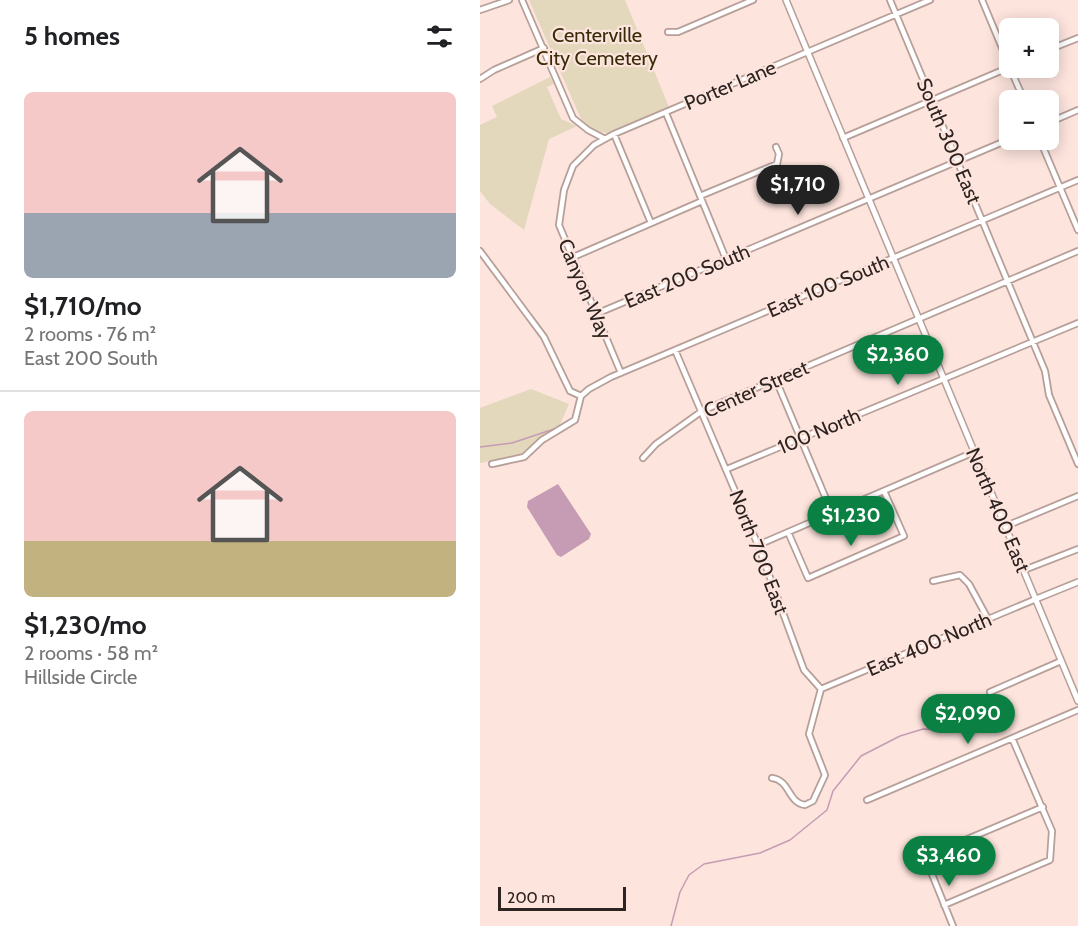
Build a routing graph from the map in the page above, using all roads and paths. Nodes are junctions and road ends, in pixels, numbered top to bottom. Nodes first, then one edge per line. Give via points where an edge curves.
1 (509, 0) edge
2 (522, 0) edge
3 (753, 0) edge
4 (786, 0) edge
5 (890, 0) edge
6 (930, 0) edge
7 (982, 0) edge
8 (480, 10) edge
9 (896, 14) junction
10 (668, 32) dead end
11 (1078, 38) edge
12 (999, 41) edge
13 (1059, 46) edge
14 (544, 48) junction
15 (808, 51) junction
16 (999, 72) edge
17 (480, 79) edge
18 (932, 100) junction
19 (1078, 110) edge
20 (666, 112) junction
21 (1059, 118) edge
22 (614, 134) junction
23 (843, 138) junction
24 (605, 139) junction
25 (999, 144) edge
26 (776, 147) dead end
27 (1044, 150) edge
28 (958, 161) junction
29 (1078, 180) edge
30 (1060, 188) junction
31 (701, 199) junction
32 (868, 199) junction
33 (563, 203) joint
34 (982, 220) junction
35 (651, 223) junction
36 (1078, 230) edge
37 (480, 251) edge
38 (1078, 252) edge
39 (572, 258) junction
40 (893, 258) junction
41 (726, 259) junction
42 (1008, 281) junction
43 (596, 314) junction
44 (919, 319) junction
45 (1078, 322) edge
46 (1033, 342) junction
47 (675, 350) junction
48 (621, 373) junction
49 (944, 379) junction
50 (776, 380) junction
51 (581, 396) junction
52 (702, 411) junction
53 (801, 438) junction
54 (974, 452) junction
55 (643, 459) dead end
56 (492, 464) dead end
57 (1078, 464) edge
58 (727, 469) junction
59 (884, 491) junction
60 (1078, 496) edge
61 (832, 513) junction
62 (1006, 526) junction
63 (788, 532) junction
64 (758, 545) junction
65 (1078, 549) edge
66 (1024, 570) junction
67 (933, 580) dead end
68 (1078, 582) edge
69 (1036, 599) junction
70 (988, 620) junction
71 (1061, 661) junction
72 (821, 689) junction
73 (990, 692) dead end
74 (1078, 701) edge
75 (1078, 710) edge
76 (1012, 738) junction
77 (772, 778) dead end
78 (867, 800) dead end
79 (1043, 807) junction
80 (944, 905) junction
81 (953, 926) edge

1 - 8 street
2 - 14 street
3 - 10 street
4 - 15 street, North 400 East
5 - 9 street, South 300 East
6 - 9 street, Porter Lane
7 - 12 street
9 - 15 street, Porter Lane
9 - 18 street, South 300 East
11 - 13 street
14 - 17 street
14 - 24 street via 573,118
15 - 20 street, Porter Lane
15 - 23 street, North 400 East
16 - 18 street
18 - 23 street
18 - 28 street, South 300 East
19 - 21 street
20 - 22 street, Porter Lane
20 - 31 street
22 - 24 street, Porter Lane
22 - 35 street
23 - 32 street, North 400 East
24 - 33 street, Porter Lane via 573,166
25 - 28 street, East 200 South
26 - 31 street via 777,164
27 - 30 street
28 - 32 street, East 200 South
28 - 34 street, South 300 East
29 - 30 street, East 100 South
30 - 34 street, East 100 South
30 - 36 street
31 - 35 street
31 - 41 street
32 - 40 street, North 400 East
32 - 41 street, East 200 South
33 - 39 street, Canyon Way via 559,225
34 - 40 street, East 100 South
34 - 42 street, South 300 East
35 - 39 street
37 - 51 street via 544,337 570,391
38 - 42 street, Center Street
39 - 43 street, Canyon Way
40 - 44 street, North 400 East
40 - 47 street, East 100 South
41 - 43 street, East 200 South
42 - 44 street, Center Street
42 - 46 street, South 300 East
43 - 48 street, Canyon Way
44 - 49 street, North 400 East
44 - 50 street, Center Street
45 - 46 street, 100 North
46 - 49 street, 100 North
46 - 57 street, South 300 East via 1045,371 1049,395
47 - 48 street, East 100 South
47 - 52 street, North 700 East
48 - 51 street, East 100 South
49 - 53 street, 100 North
49 - 54 street, North 400 East
50 - 52 street, Center Street
50 - 53 street
51 - 56 street via 575,420 542,440 524,457
52 - 55 street, Center Street via 656,444
52 - 58 street, North 700 East
53 - 58 street, 100 North
53 - 61 street
54 - 59 street
54 - 62 street, North 400 East
58 - 64 street, North 700 East
59 - 61 street
59 - 63 street via 904,536 808,578
60 - 62 street
61 - 63 street
62 - 66 street, North 400 East
63 - 64 street
64 - 72 street, North 700 East via 804,670
65 - 66 street
66 - 69 street, North 400 East
67 - 70 street via 960,575
68 - 69 street
69 - 70 street, East 400 North
69 - 71 street, North 400 East
70 - 72 street, East 400 North
71 - 73 street
71 - 74 street, North 400 East
72 - 77 street via 809,734 825,775 813,801 798,803 782,781
75 - 76 street
76 - 78 street
76 - 79 street
79 - 80 street via 1054,839 1050,860
79 - 80 street via 925,857
80 - 81 street

